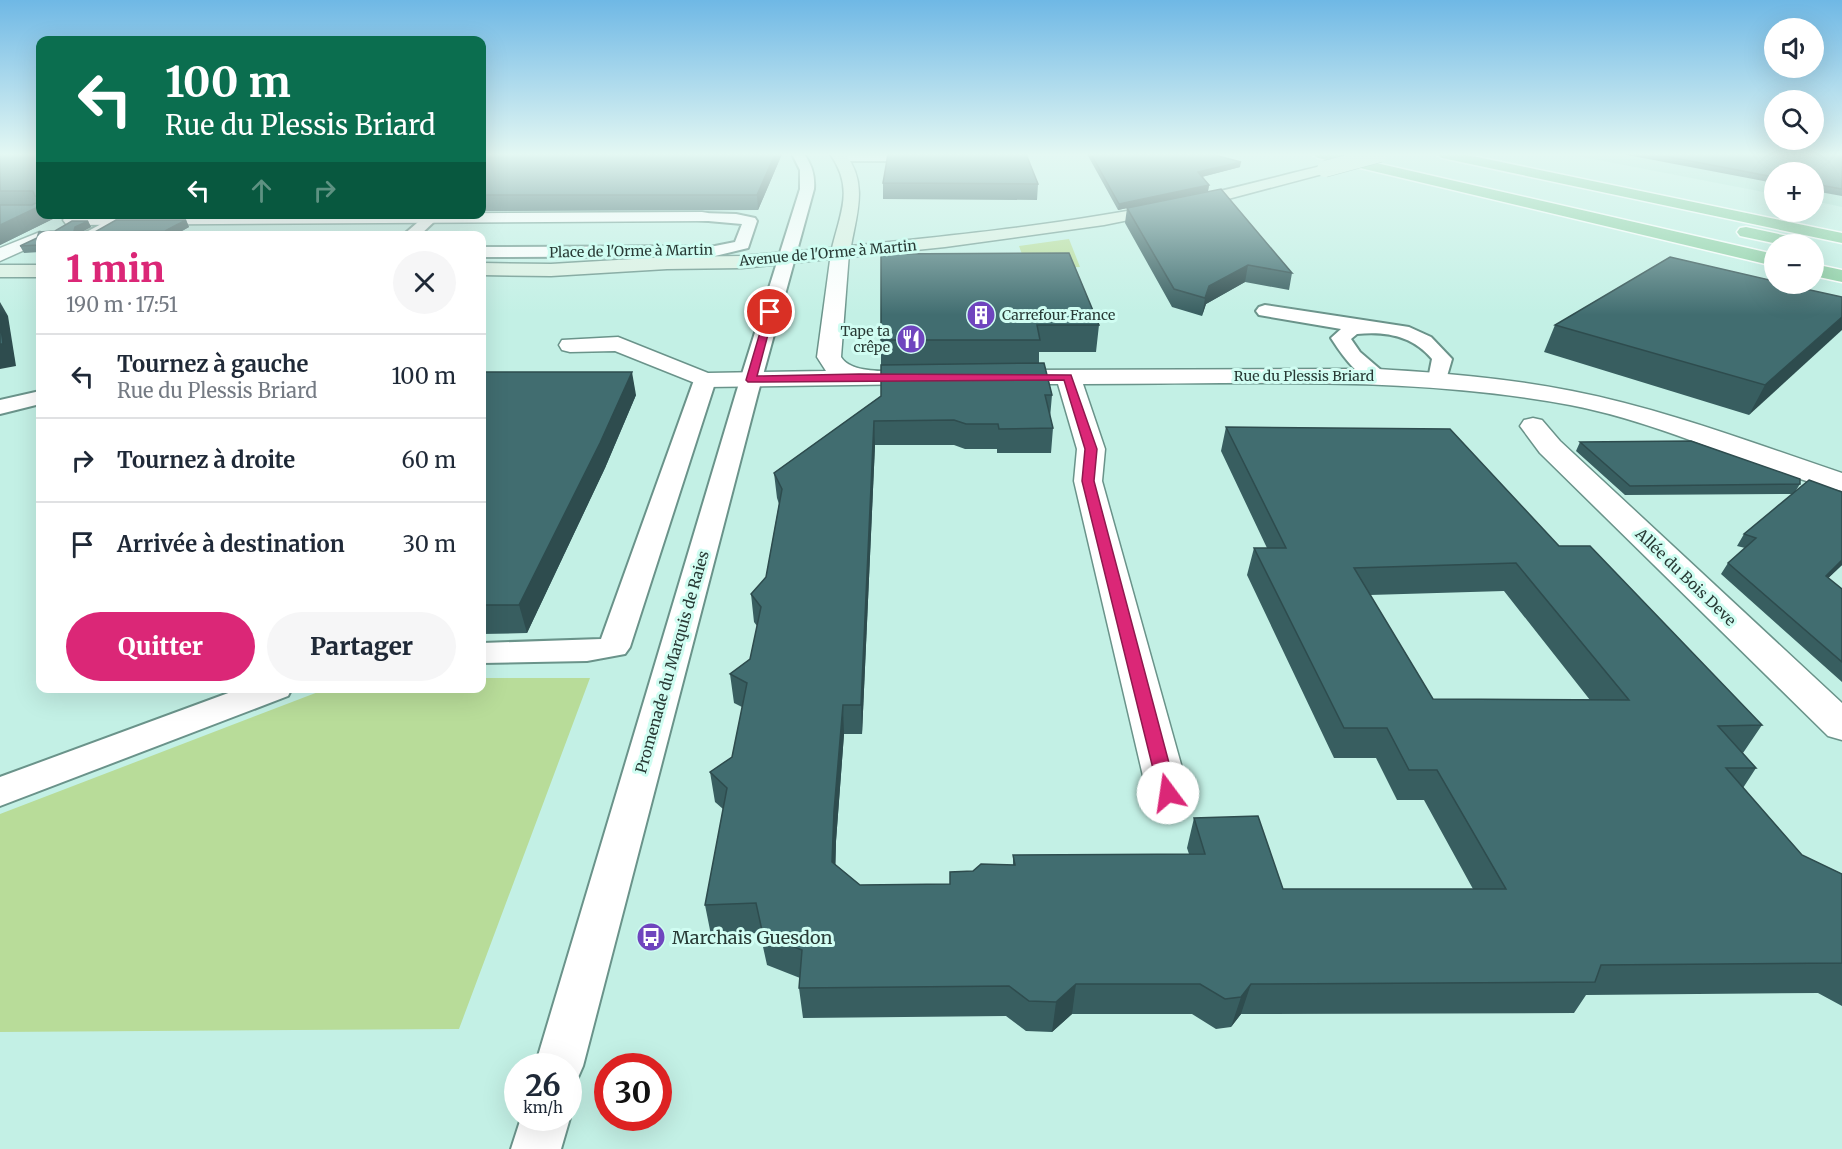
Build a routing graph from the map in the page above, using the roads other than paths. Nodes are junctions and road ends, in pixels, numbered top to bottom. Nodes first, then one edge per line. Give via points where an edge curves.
1 (800, 208) edge
2 (849, 208) edge
3 (1165, 208) edge
4 (1533, 208) edge
5 (1635, 208) edge
6 (1697, 208) edge
7 (702, 217) joint
8 (75, 219) edge
9 (96, 219) edge
10 (430, 219) joint
11 (486, 219) edge
12 (116, 220) junction
13 (52, 231) edge
14 (95, 231) edge
15 (415, 231) edge
16 (1764, 236) edge
17 (1842, 238) edge
18 (36, 239) edge
19 (1824, 250) edge
20 (486, 252) edge
21 (840, 253) junction
22 (1842, 254) edge
23 (0, 255) edge
24 (786, 259) junction
25 (1764, 259) edge
26 (486, 269) edge
27 (0, 271) edge
28 (36, 271) edge
29 (1824, 272) edge
30 (1842, 276) edge
31 (1265, 311) dead end
32 (1366, 327) junction
33 (570, 345) dead end
34 (1378, 376) junction
35 (859, 377) junction
36 (1068, 377) junction
37 (1438, 379) junction
38 (705, 380) junction
39 (751, 380) junction
40 (36, 399) edge
41 (0, 408) edge
42 (1533, 426) dead end
43 (1842, 482) edge
44 (486, 653) edge
45 (263, 693) edge
46 (1842, 726) edge
47 (0, 792) edge
48 (1168, 793) dead end
49 (563, 1053) edge
50 (541, 1131) edge
51 (536, 1149) edge

1 - 24 lane, Promenade du Marquis de Raies
2 - 21 main road
3 - 21 main road, Avenue de l'Orme à Martin via 999,236
4 - 25 highway
5 - 16 highway
6 - 17 highway
7 - 11 street
7 - 20 lane, Place de l'Orme à Martin via 750,222 742,246 715,251
8 - 13 street
9 - 12 street
10 - 12 street
10 - 15 lane
12 - 14 lane
18 - 23 street
19 - 22 highway
21 - 24 main road, Avenue de l'Orme à Martin
21 - 35 street via 829,357 835,366
24 - 26 main road, Avenue de l'Orme à Martin via 551,270
24 - 39 lane, Promenade du Marquis de Raies
27 - 28 main road
29 - 30 highway
31 - 32 lane
32 - 34 lane via 1352,329 1341,338 1353,356
32 - 37 lane via 1390,328 1420,337 1434,347 1442,358
33 - 38 street via 618,344
34 - 36 street, Rue du Plessis Briard
34 - 37 street, Rue du Plessis Briard
35 - 36 street, Rue du Plessis Briard
35 - 39 street, Rue du Plessis Briard
36 - 48 street via 1091,449 1088,481
37 - 43 street, Rue du Plessis Briard via 1572,398 1637,414
38 - 39 street, Rue du Plessis Briard
38 - 44 lane via 614,647
39 - 49 lane, Promenade du Marquis de Raies
40 - 41 lane
42 - 46 street, Allée du Bois Deve via 1550,447
45 - 47 lane
50 - 51 lane

